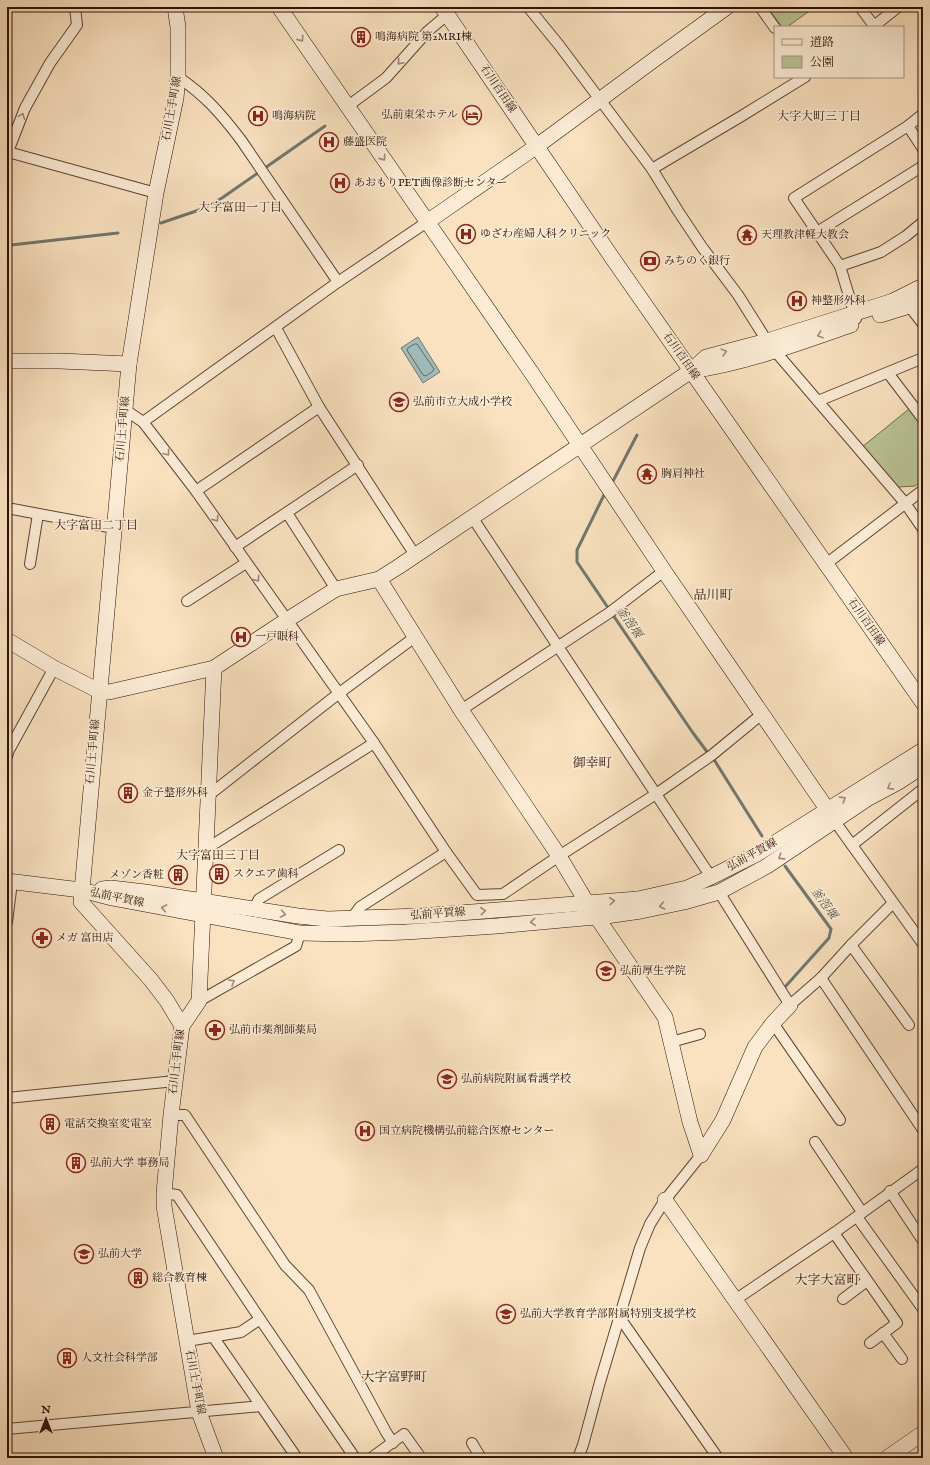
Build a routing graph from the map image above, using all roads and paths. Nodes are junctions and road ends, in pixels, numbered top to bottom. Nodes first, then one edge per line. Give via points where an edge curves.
1 (75, 7) edge
2 (175, 7) edge
3 (279, 7) edge
4 (528, 7) edge
5 (727, 7) edge
6 (760, 7) edge
7 (860, 7) edge
8 (898, 7) edge
9 (445, 11) edge
10 (873, 26) edge
11 (875, 26) edge
12 (774, 27) edge
13 (178, 77) junction
14 (803, 78) edge
15 (599, 100) junction
16 (348, 106) junction
17 (923, 114) edge
18 (908, 126) junction
19 (537, 146) junction
20 (923, 150) edge
21 (7, 153) edge
22 (923, 166) edge
23 (652, 169) junction
24 (156, 193) junction
25 (427, 222) junction
26 (923, 222) edge
27 (817, 232) junction
28 (840, 266) junction
29 (338, 282) junction
30 (923, 286) edge
31 (923, 298) edge
32 (909, 306) junction
33 (856, 318) junction
34 (923, 324) edge
35 (276, 328) junction
36 (771, 346) junction
37 (923, 358) edge
38 (7, 361) edge
39 (129, 364) junction
40 (691, 371) junction
41 (888, 372) junction
42 (818, 402) junction
43 (320, 407) junction
44 (124, 409) junction
45 (923, 419) edge
46 (143, 422) junction
47 (580, 446) junction
48 (358, 465) junction
49 (923, 490) edge
50 (196, 491) junction
51 (905, 503) junction
52 (7, 508) edge
53 (287, 513) junction
54 (38, 514) junction
55 (472, 517) junction
56 (114, 528) junction
57 (923, 529) edge
58 (235, 547) junction
59 (415, 555) junction
60 (246, 563) junction
61 (30, 564) dead end
62 (826, 564) junction
63 (664, 571) junction
64 (379, 579) junction
65 (336, 589) junction
66 (187, 601) dead end
67 (287, 620) junction
68 (415, 637) junction
69 (7, 640) edge
70 (558, 647) junction
71 (54, 668) junction
72 (214, 668) junction
73 (99, 691) junction
74 (338, 694) junction
75 (923, 703) edge
76 (461, 710) junction
77 (762, 714) junction
78 (374, 743) junction
79 (923, 750) edge
80 (8, 752) edge
81 (923, 766) edge
82 (923, 789) edge
83 (656, 794) junction
84 (209, 795) junction
85 (831, 815) junction
86 (852, 845) junction
87 (206, 849) junction
88 (339, 850) dead end
89 (446, 852) junction
90 (559, 856) junction
91 (711, 877) junction
92 (10, 882) edge
93 (81, 890) junction
94 (719, 892) junction
95 (203, 900) junction
96 (587, 903) junction
97 (894, 903) junction
98 (254, 909) junction
99 (202, 915) junction
100 (596, 917) junction
101 (352, 919) junction
102 (7, 922) edge
103 (300, 933) junction
104 (923, 944) edge
105 (851, 945) junction
106 (821, 978) junction
107 (198, 1001) junction
108 (790, 1005) junction
109 (773, 1023) junction
110 (909, 1025) dead end
111 (182, 1026) junction
112 (700, 1034) dead end
113 (671, 1042) junction
114 (175, 1082) junction
115 (7, 1098) edge
116 (171, 1115) junction
117 (840, 1120) dead end
118 (923, 1130) edge
119 (815, 1142) dead end
120 (701, 1154) junction
121 (923, 1169) edge
122 (890, 1191) junction
123 (164, 1193) junction
124 (665, 1200) junction
125 (860, 1215) junction
126 (834, 1233) junction
127 (923, 1241) edge
128 (867, 1281) junction
129 (843, 1299) dead end
130 (735, 1300) junction
131 (923, 1309) edge
132 (620, 1318) junction
133 (260, 1319) junction
134 (883, 1333) junction
135 (214, 1338) junction
136 (187, 1341) junction
137 (870, 1343) dead end
138 (902, 1359) dead end
139 (261, 1406) junction
140 (199, 1412) junction
141 (7, 1429) edge
142 (923, 1433) edge
143 (393, 1443) junction
144 (472, 1443) dead end
145 (216, 1458) edge
146 (297, 1458) edge
147 (355, 1458) edge
148 (371, 1458) edge
149 (421, 1458) edge
150 (481, 1458) edge
151 (578, 1458) edge
152 (718, 1458) edge
153 (846, 1458) edge
154 (887, 1458) edge

21 -> 1 street via 25,108 50,63 77,25
2 - 13 street, 石川土手町線 via 178,27
3 -> 16 street
4 - 15 street
5 - 15 street
6 - 12 street
7 - 10 street
8 - 11 street
9 -> 16 street via 386,78
9 - 19 street, 石川百田線
13 - 24 street, 石川土手町線
13 - 29 street via 211,104 241,140
14 - 23 street
15 - 19 street
15 - 23 street
16 -> 25 street
17 - 18 street
18 - 20 street
18 - 27 street via 794,198
19 - 25 street
19 - 40 street, 石川百田線
21 - 24 street
22 - 27 street
23 - 36 street
24 - 39 street, 石川土手町線
25 - 29 street
25 - 47 street
26 - 28 street via 881,252
27 - 28 street
28 - 33 street
29 - 35 street
30 - 33 street
31 - 32 street
32 - 33 street
32 - 34 street
33 - 36 street
35 - 43 street
35 - 46 street
36 - 40 street via 706,357
36 - 42 street
37 - 41 street
38 - 39 street
39 - 44 street, 石川土手町線
40 - 47 street
40 - 62 street, 石川百田線
41 - 42 street
41 - 45 street
42 - 51 street
43 - 48 street
43 - 50 street
44 - 46 street
44 - 56 street, 石川土手町線
46 -> 50 street
47 - 55 street
47 - 63 street
48 - 53 street
48 - 59 street
49 - 51 street
50 -> 58 street
51 - 57 street
51 - 62 street
52 - 54 street
53 - 58 street
53 - 65 street
54 - 56 street
54 - 61 street
55 - 59 street
55 - 70 street
56 - 73 street, 石川土手町線
58 - 60 street
59 - 64 street
60 - 66 street
60 -> 67 street
62 - 75 street, 石川百田線
63 - 70 street via 611,612
63 - 77 street
64 - 65 street
64 - 68 street
65 - 67 street
67 - 72 street
67 - 74 street
68 - 74 street
68 - 76 street
69 - 71 street
70 - 76 street
70 - 83 street
71 - 73 street
71 - 80 street
72 - 73 street via 109,692
72 - 84 street
73 - 93 street, 石川土手町線
74 - 78 street
74 - 84 street
76 - 90 street
77 - 83 street via 712,755
77 - 85 street
78 - 87 street
78 - 89 street
85 -> 79 street, 弘前平賀線
81 -> 85 street, 弘前平賀線 via 867,799
82 - 86 street
83 - 90 street
83 - 91 street
84 - 87 street
85 - 86 street
85 - 91 street, 弘前平賀線
85 -> 94 street, 弘前平賀線 via 767,866
86 - 97 street
87 - 95 street
88 - 98 street via 258,899
89 - 90 street via 477,895 503,894
89 - 101 street via 360,907
90 - 96 street
96 -> 91 street, 弘前平賀線 via 638,899 687,888
92 - 93 street
92 - 102 street
93 - 95 street, 弘前平賀線 via 111,888
99 -> 93 street, 弘前平賀線
93 - 111 street, 石川土手町線 via 81,902 151,980
94 -> 100 street, 弘前平賀線 via 641,911
94 - 108 street
95 - 98 street, 弘前平賀線
95 - 99 street
96 - 100 street
101 -> 96 street, 弘前平賀線
97 - 104 street
97 - 105 street
98 -> 101 street, 弘前平賀線 via 326,919
99 - 103 street, 弘前平賀線
99 - 107 street
100 -> 103 street, 弘前平賀線 via 406,932
100 - 113 street via 665,1017
107 -> 103 street via 296,946
105 - 106 street
105 - 110 street
106 - 108 street
106 - 118 street
107 - 111 street
108 - 109 street
109 - 117 street
109 - 120 street via 755,1047 723,1120
111 - 114 street, 石川土手町線
112 - 113 street
113 - 120 street via 690,1122
114 - 115 street
114 - 116 street, 石川土手町線
116 - 123 street, 石川土手町線
116 - 143 street via 185,1116 285,1265 309,1290
119 - 125 street
120 - 124 street
121 - 122 street
122 - 125 street
122 - 127 street
123 - 133 street via 177,1195
123 - 136 street, 石川土手町線
124 - 130 street
124 - 132 street via 650,1224 640,1248
125 - 126 street
125 - 131 street
126 - 128 street
126 - 130 street
128 - 129 street
128 - 134 street via 897,1323
130 - 153 street
132 - 151 street
132 - 152 street
133 - 135 street via 241,1332
133 - 147 street
134 - 137 street
134 - 138 street
135 - 136 street
135 - 139 street
136 - 140 street, 石川土手町線
139 - 140 street
139 - 146 street
140 - 141 street
140 - 145 street, 石川土手町線
142 - 154 street
143 - 148 street
143 - 149 street via 404,1434
144 - 150 street

